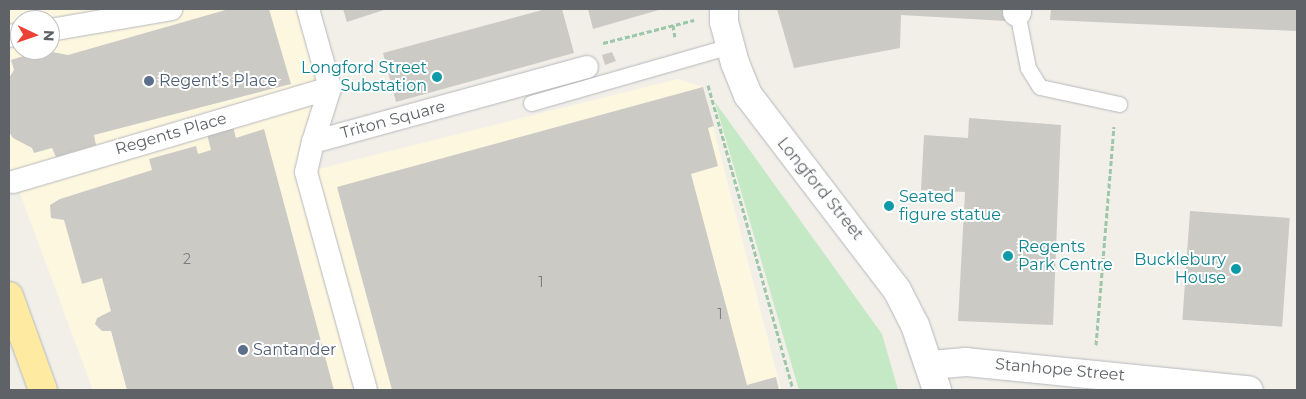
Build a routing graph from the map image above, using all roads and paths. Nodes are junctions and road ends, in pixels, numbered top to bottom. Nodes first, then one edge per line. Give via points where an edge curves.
1 (171, 9) edge
2 (308, 9) edge
3 (724, 9) edge
4 (1017, 10) edge
5 (694, 14) dead end
6 (673, 25) junction
7 (60, 28) edge
8 (730, 46) junction
9 (681, 60) junction
10 (587, 67) joint
11 (330, 88) junction
12 (531, 103) dead end
13 (1114, 104) joint
14 (313, 142) junction
15 (12, 182) dead end
16 (9, 296) edge
17 (1094, 372) junction
18 (934, 378) edge
19 (1216, 388) edge
20 (43, 390) edge
21 (366, 390) edge
22 (793, 390) edge
23 (1249, 390) edge

1 - 7 street
2 - 11 street
3 - 8 street, Longford Street
4 - 13 lane via 1028,68 1040,87
5 - 6 path via 694,20
6 - 9 path
6 - 10 path via 588,47
8 - 9 lane
8 - 18 street, Longford Street via 748,95 897,290
9 - 12 lane
9 - 22 path via 685,73 707,80
10 - 14 street, Triton Square
11 - 14 street
11 - 15 street, Regents Place
13 - 17 path
14 - 21 street via 306,172
16 - 20 highway
17 - 18 street, Stanhope Street via 958,362
17 - 19 street, Stanhope Street
19 - 23 street, Stanhope Street

